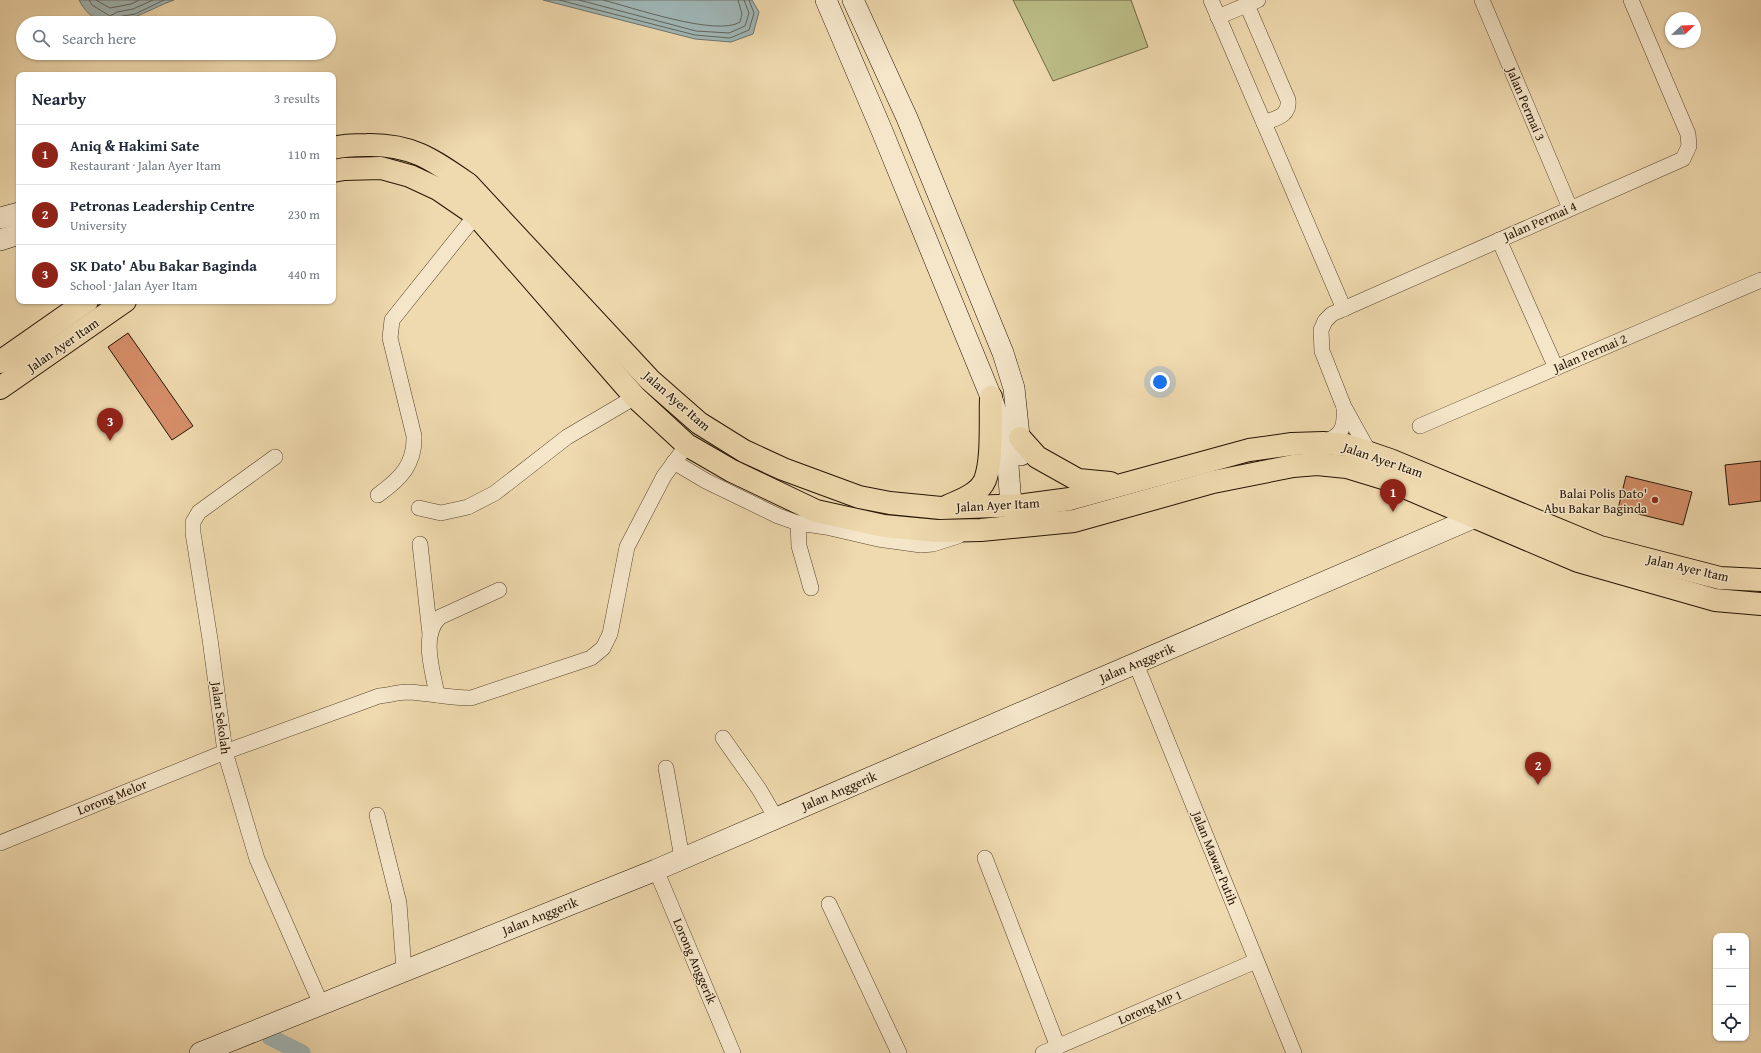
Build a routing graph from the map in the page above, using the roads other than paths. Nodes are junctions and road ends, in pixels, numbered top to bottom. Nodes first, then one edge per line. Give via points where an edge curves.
1 (826, 0) edge
2 (853, 0) edge
3 (1211, 0) edge
4 (1482, 0) edge
5 (1631, 0) edge
6 (1252, 2) edge
7 (1218, 17) junction
8 (907, 118) junction
9 (1264, 123) junction
10 (882, 131) junction
11 (336, 147) edge
12 (336, 170) edge
13 (1570, 208) junction
14 (16, 214) edge
15 (476, 215) junction
16 (0, 218) edge
17 (16, 235) edge
18 (0, 240) edge
19 (1499, 240) junction
20 (1761, 280) edge
21 (83, 304) edge
22 (121, 304) edge
23 (1344, 309) junction
24 (0, 362) edge
25 (1556, 368) junction
26 (0, 388) edge
27 (635, 397) junction
28 (991, 397) junction
29 (1344, 407) junction
30 (1420, 426) dead end
31 (1020, 438) junction
32 (1323, 443) junction
33 (687, 445) junction
34 (1370, 452) junction
35 (275, 457) dead end
36 (674, 462) junction
37 (1127, 484) junction
38 (378, 495) dead end
39 (419, 508) dead end
40 (941, 508) junction
41 (1019, 512) junction
42 (1473, 518) junction
43 (798, 523) junction
44 (981, 530) junction
45 (420, 544) dead end
46 (1761, 580) edge
47 (811, 588) dead end
48 (499, 590) dead end
49 (1761, 604) edge
50 (430, 634) junction
51 (1136, 664) junction
52 (437, 695) junction
53 (723, 738) dead end
54 (225, 752) junction
55 (666, 768) dead end
56 (377, 815) dead end
57 (776, 818) junction
58 (0, 843) edge
59 (682, 858) junction
60 (985, 858) dead end
61 (656, 870) junction
62 (830, 904) dead end
63 (1256, 961) junction
64 (404, 970) junction
65 (320, 1004) junction
66 (1058, 1047) junction
67 (200, 1053) edge
68 (733, 1053) edge
69 (899, 1053) edge
70 (1043, 1053) edge
71 (1294, 1053) edge

1 - 10 street
2 - 8 street
3 - 7 street
4 - 13 street, Jalan Permai 3
5 - 13 street, Jalan Permai 4 via 1688,134 1689,146 1683,159
6 - 7 street
6 - 9 street via 1289,108 1286,113
7 - 9 street
8 - 10 street
8 - 31 street via 1003,353 1014,388
9 - 23 street
10 - 28 street
11 - 40 main road, Jalan Ayer Itam via 388,145 412,150 438,163 468,184 650,380 699,423 744,451 783,469 859,497
12 - 15 main road, Jalan Ayer Itam via 381,168 410,176 438,189
13 - 19 street, Jalan Permai 4
14 - 16 street
15 - 27 main road, Jalan Ayer Itam
15 - 38 street via 392,320 390,338 414,436 414,450 398,481
17 - 18 street
19 - 23 street, Jalan Permai 4
19 - 25 street
20 - 25 street, Jalan Permai 2
21 - 24 main road, Jalan Ayer Itam
22 - 26 main road, Jalan Ayer Itam
23 - 29 street, Jalan Permai 4 via 1332,314 1325,321 1320,340
25 - 30 street, Jalan Permai 2
27 - 33 main road, Jalan Ayer Itam
27 - 39 street via 568,437 495,493 468,507 441,513
28 - 40 main road via 985,481 970,497
28 - 41 street via 1006,439
29 - 32 street, Jalan Permai 4 via 1345,422 1342,429 1336,437
29 - 34 street, Jalan Permai 4
31 - 37 main road via 1037,457 1078,480
31 - 41 street
32 - 34 main road, Jalan Ayer Itam via 1346,445
32 - 37 main road, Jalan Ayer Itam via 1249,450
33 - 36 street, Lorong Melor
33 - 44 main road, Jalan Ayer Itam via 732,471 816,511 884,526 937,532
34 - 46 main road, Jalan Ayer Itam via 1600,546 1720,578
35 - 54 street, Jalan Sekolah via 199,512 193,522
36 - 43 street via 706,481
36 - 52 street, Lorong Melor via 627,547 610,634 603,648 592,658 471,698
37 - 41 main road, Jalan Ayer Itam
40 - 41 main road, Jalan Ayer Itam
41 - 42 main road, Jalan Ayer Itam via 1074,521 1213,482 1293,466 1317,464 1347,467 1383,478
41 - 44 main road, Jalan Ayer Itam
42 - 49 main road, Jalan Ayer Itam via 1578,561 1716,600
42 - 51 street, Jalan Anggerik
43 - 44 street via 921,545
43 - 47 street via 799,546
45 - 50 street
48 - 50 street via 440,617 434,623
50 - 52 street
51 - 57 street, Jalan Anggerik
51 - 63 street, Jalan Mawar Putih
52 - 54 street, Lorong Melor via 406,692 380,696
53 - 57 street
54 - 58 street, Lorong Melor
54 - 65 street, Jalan Sekolah via 257,859
55 - 59 street
56 - 64 street via 399,903
57 - 59 street, Jalan Anggerik
59 - 61 street, Jalan Anggerik
60 - 66 street
61 - 64 street, Jalan Anggerik
61 - 68 street, Lorong Anggerik
62 - 69 street
63 - 66 street, Lorong MP 1
63 - 71 street, Jalan Mawar Putih
64 - 65 street, Jalan Anggerik
65 - 67 street, Jalan Anggerik
66 - 70 street, Lorong MP 1

